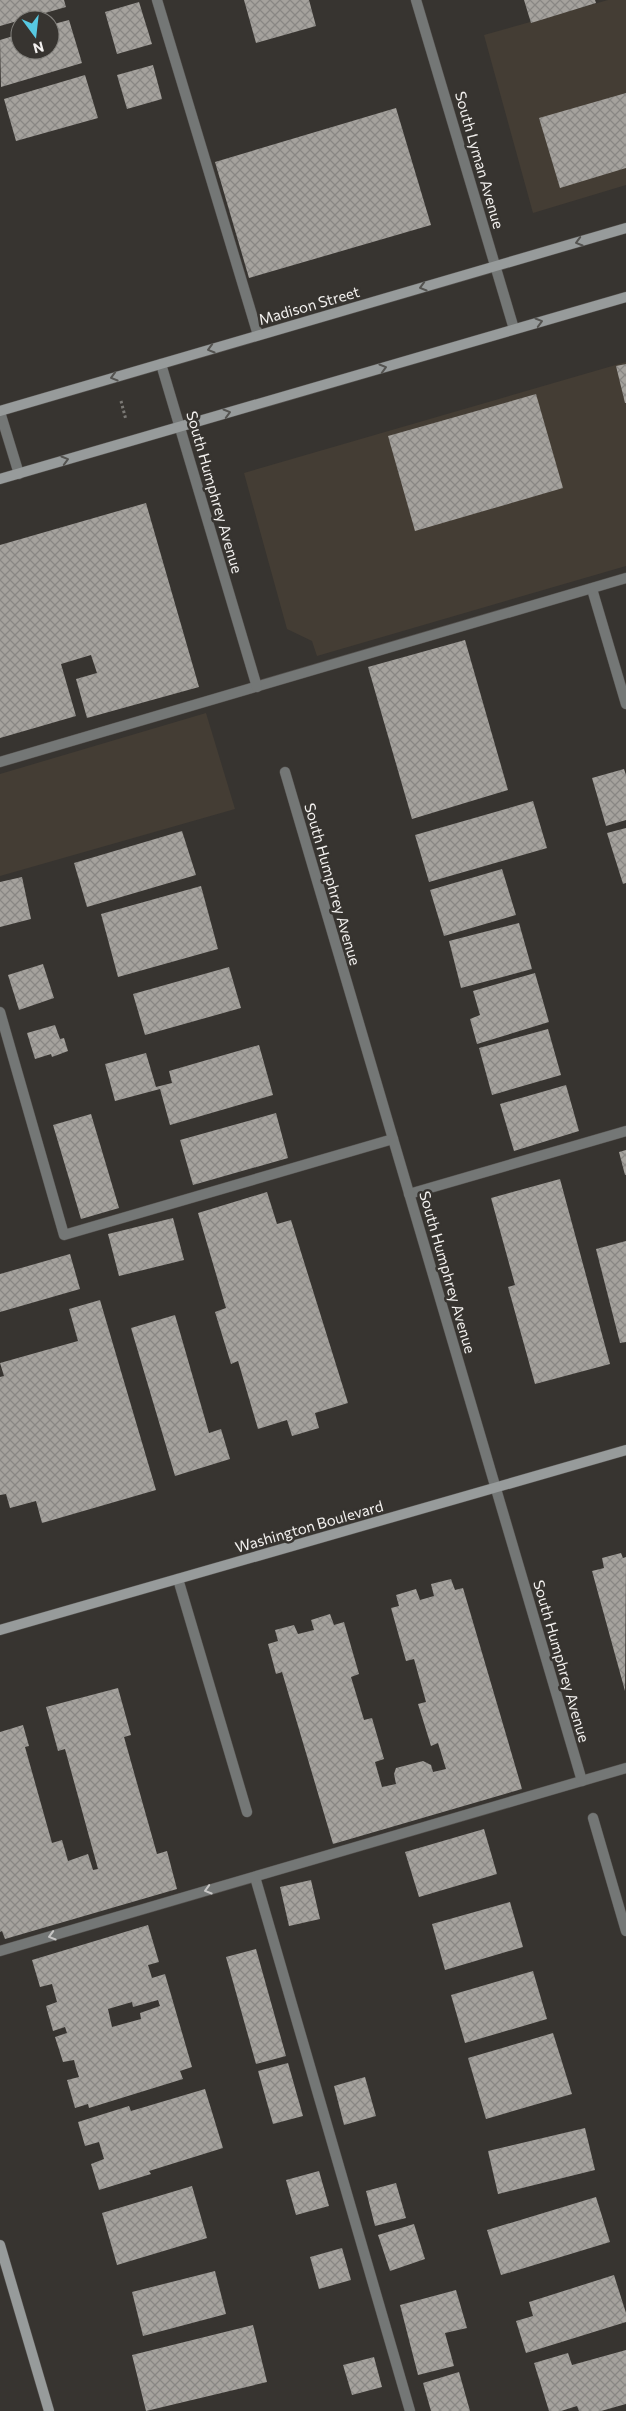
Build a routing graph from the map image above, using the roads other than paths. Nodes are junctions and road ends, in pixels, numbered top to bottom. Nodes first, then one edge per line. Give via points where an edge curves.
1 (157, 0) edge
2 (416, 0) edge
3 (626, 228) edge
4 (495, 266) junction
5 (626, 297) edge
6 (514, 329) junction
7 (258, 336) junction
8 (161, 364) junction
9 (0, 412) edge
10 (180, 427) junction
11 (19, 474) junction
12 (0, 479) edge
13 (626, 578) edge
14 (592, 588) junction
15 (257, 687) junction
16 (626, 704) edge
17 (0, 762) edge
18 (285, 772) dead end
19 (0, 1012) edge
20 (626, 1131) edge
21 (393, 1139) junction
22 (409, 1194) junction
23 (626, 1450) edge
24 (496, 1488) junction
25 (178, 1579) junction
26 (0, 1630) edge
27 (626, 1768) edge
28 (582, 1781) junction
29 (247, 1812) dead end
30 (593, 1818) dead end
31 (255, 1876) junction
32 (626, 1931) edge
33 (0, 1951) edge
34 (0, 2244) edge
35 (49, 2411) edge
36 (410, 2411) edge

1 - 7 street
2 - 4 street, South Lyman Avenue
3 -> 4 main road, Madison Street
4 - 6 street, South Lyman Avenue
4 -> 7 main road, Madison Street
6 -> 5 main road
10 -> 6 main road
7 -> 8 main road, Madison Street
8 -> 9 main road, Madison Street
8 - 10 street, South Humphrey Avenue
9 - 11 street
11 -> 10 main road
10 - 15 street, South Humphrey Avenue
11 - 12 main road
13 - 14 street
14 - 15 street
14 - 16 street
15 - 17 street
18 - 21 street, South Humphrey Avenue
19 - 21 street via 64,1236
20 - 22 street
21 - 22 street, South Humphrey Avenue
22 - 24 street, South Humphrey Avenue
23 - 24 main road, Washington Boulevard
24 - 25 main road, Washington Boulevard
24 - 28 street, South Humphrey Avenue
25 - 26 main road, Washington Boulevard
25 - 29 street
27 - 28 street
28 - 31 street
30 - 32 street
31 -> 33 street
31 - 36 street
34 - 35 main road

